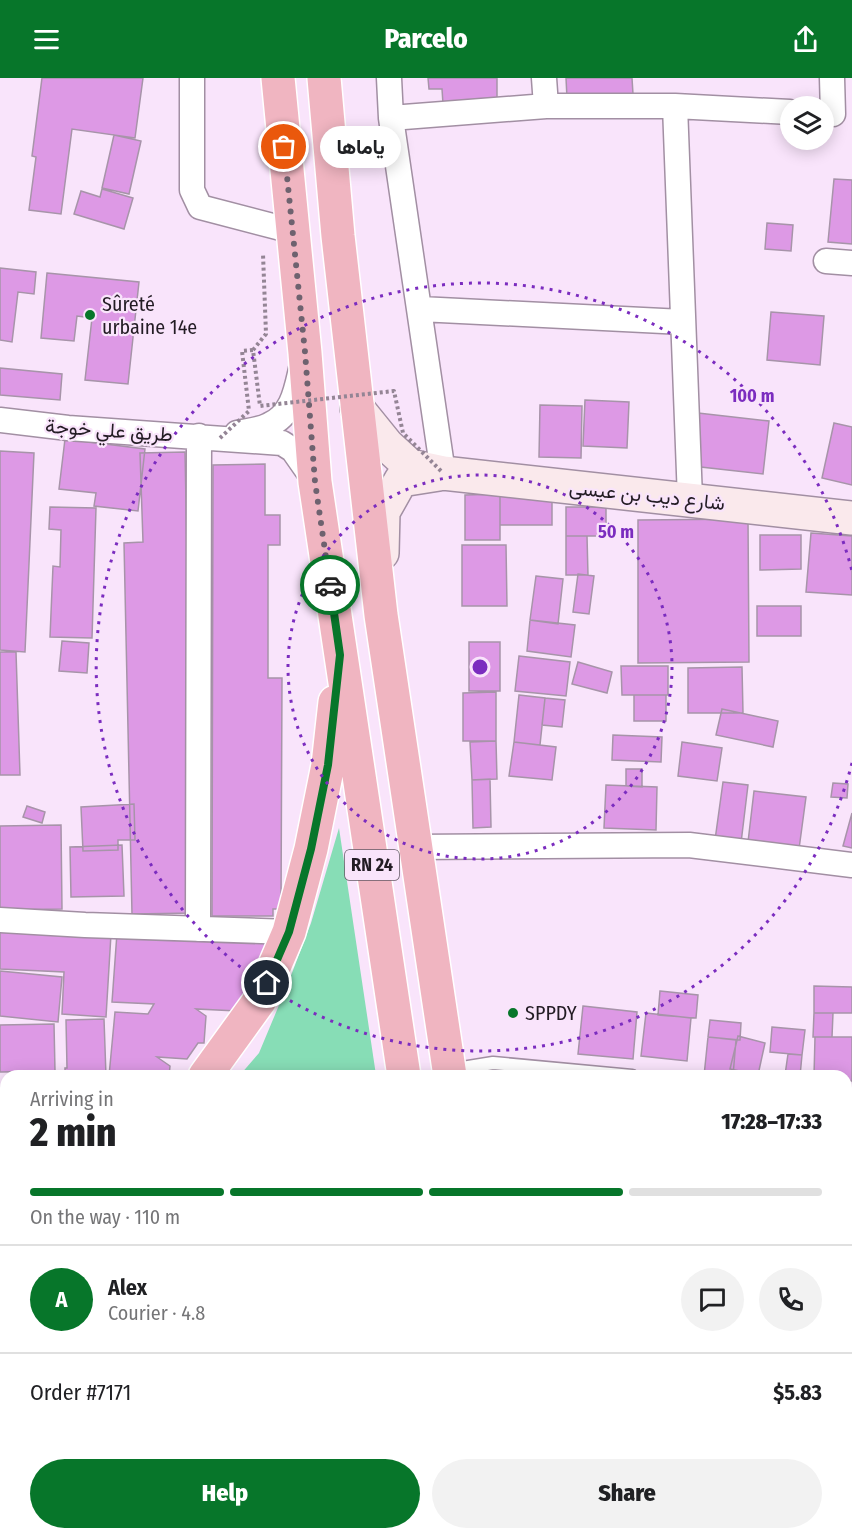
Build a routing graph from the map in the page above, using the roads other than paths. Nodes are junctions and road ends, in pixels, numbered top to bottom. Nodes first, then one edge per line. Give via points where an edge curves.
1 (192, 78) edge
2 (278, 78) edge
3 (324, 78) edge
4 (389, 78) edge
5 (544, 78) edge
6 (832, 78) edge
7 (546, 106) junction
8 (675, 106) junction
9 (780, 111) edge
10 (836, 114) edge
11 (391, 118) junction
12 (277, 228) junction
13 (826, 261) dead end
14 (852, 263) edge
15 (420, 309) junction
16 (683, 322) junction
17 (305, 352) junction
18 (357, 408) junction
19 (0, 420) edge
20 (212, 437) junction
21 (443, 473) junction
22 (315, 482) junction
23 (690, 499) junction
24 (852, 518) edge
25 (381, 615) junction
26 (340, 655) junction
27 (416, 847) junction
28 (852, 865) edge
29 (0, 920) edge
30 (198, 929) junction
31 (289, 932) junction
32 (209, 1070) edge
33 (403, 1070) edge
34 (450, 1070) edge
35 (463, 1070) edge
36 (568, 1070) edge

1 - 12 street via 192,190 200,207
2 - 12 highway, RN 24
3 - 18 highway, RN 24
4 - 11 street
5 - 7 street
6 - 10 street
7 - 8 street
7 - 11 street
8 - 9 street
8 - 16 street
11 - 15 street
12 - 17 highway, RN 24
13 - 14 street
15 - 16 street
15 - 21 street
16 - 23 street
17 - 20 street via 294,398 284,414 270,425
17 - 22 highway, RN 24
18 - 21 street via 410,466
18 - 25 highway, RN 24
19 - 20 street, طريق علي خوجة
20 - 22 street, طريق علي خوجة via 282,443 293,450
20 - 30 street
21 - 23 street, شارع ديب بن عيسى
21 - 25 street via 401,480 383,512
22 - 26 highway, RN 24
23 - 24 street, شارع ديب بن عيسى
25 - 27 highway, RN 24
26 - 31 highway via 328,765
26 - 33 highway, RN 24
27 - 28 street via 690,845
27 - 34 highway, RN 24
29 - 30 street
30 - 31 street
31 - 32 highway via 260,1000
35 - 36 lane via 493,1063

